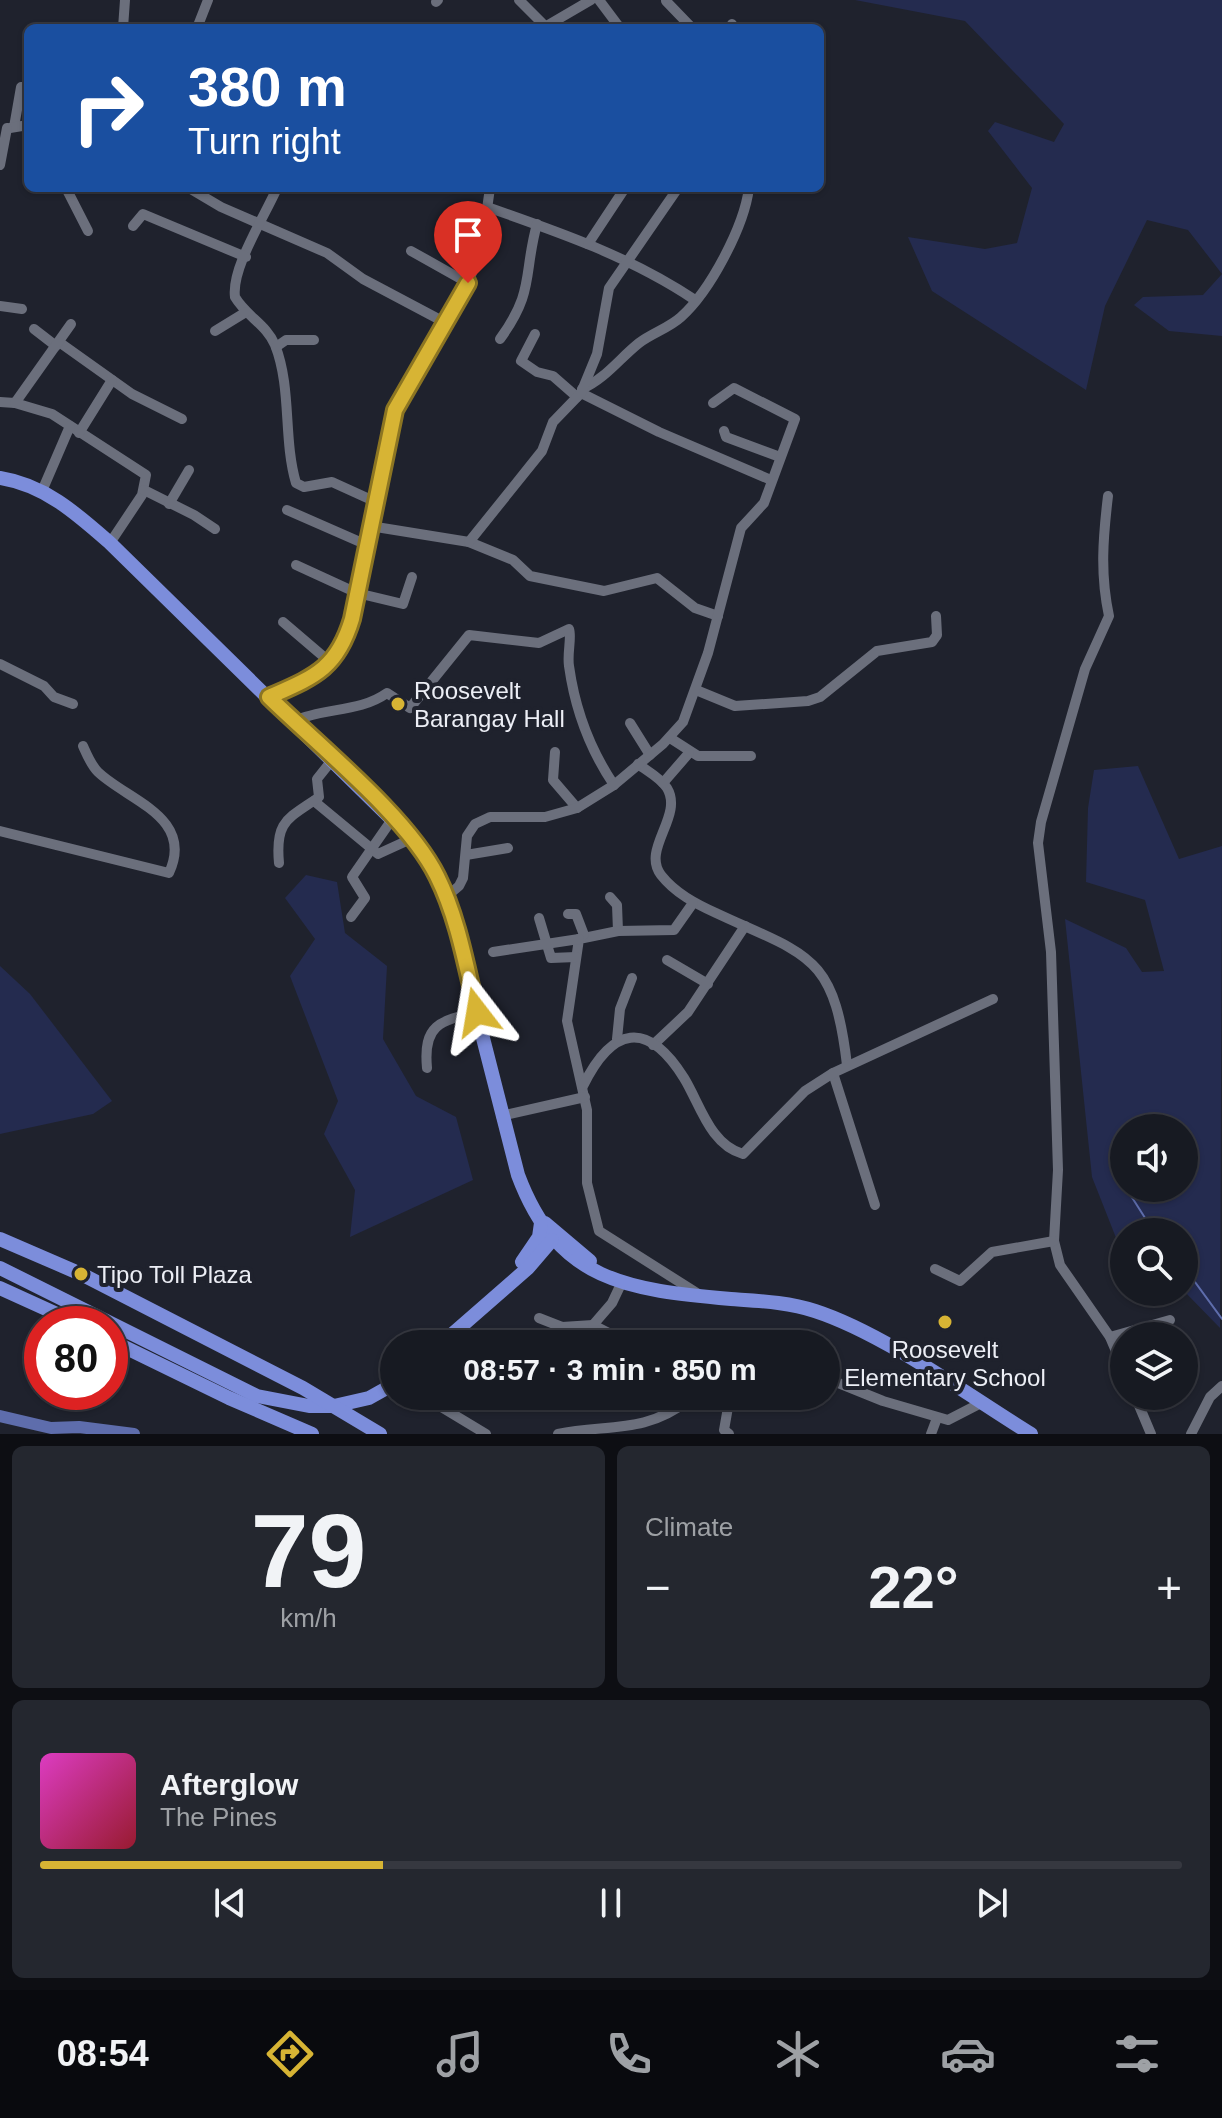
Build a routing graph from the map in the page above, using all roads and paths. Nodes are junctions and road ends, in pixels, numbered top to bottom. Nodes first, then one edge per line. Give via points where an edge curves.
1 (125, 0) edge
2 (208, 0) edge
3 (519, 0) edge
4 (591, 0) edge
5 (599, 0) edge
6 (658, 0) edge
7 (666, 1) edge
8 (123, 24) edge
9 (199, 24) edge
10 (541, 24) edge
11 (549, 24) edge
12 (617, 24) edge
13 (679, 24) edge
14 (688, 24) edge
15 (21, 87) dead end
16 (7, 128) edge
17 (0, 165) edge
18 (68, 192) edge
19 (197, 192) edge
20 (275, 192) edge
21 (489, 192) edge
22 (622, 192) edge
23 (675, 192) edge
24 (748, 192) edge
25 (487, 207) junction
26 (261, 224) junction
27 (537, 224) junction
28 (133, 226) dead end
29 (88, 231) dead end
30 (588, 244) junction
31 (411, 251) dead end
32 (246, 257) junction
33 (626, 260) junction
34 (468, 283) junction
35 (695, 300) junction
36 (0, 306) edge
37 (22, 309) dead end
38 (246, 312) junction
39 (446, 323) junction
40 (71, 324) dead end
41 (34, 329) dead end
42 (215, 331) dead end
43 (535, 334) dead end
44 (500, 339) dead end
45 (314, 340) dead end
46 (57, 344) junction
47 (276, 347) junction
48 (112, 380) junction
49 (580, 393) junction
50 (0, 402) edge
51 (15, 403) junction
52 (713, 403) dead end
53 (182, 419) dead end
54 (74, 429) junction
55 (724, 431) dead end
56 (780, 457) junction
57 (189, 470) dead end
58 (0, 478) edge
59 (771, 480) junction
60 (144, 490) junction
61 (42, 491) junction
62 (1108, 496) dead end
63 (376, 502) junction
64 (169, 504) junction
65 (287, 510) dead end
66 (370, 526) junction
67 (215, 529) dead end
68 (469, 542) junction
69 (110, 543) junction
70 (367, 545) junction
71 (296, 565) dead end
72 (412, 577) dead end
73 (357, 593) junction
74 (718, 616) junction
75 (936, 616) dead end
76 (283, 622) dead end
77 (331, 663) junction
78 (0, 664) edge
79 (696, 690) junction
80 (269, 697) junction
81 (73, 704) dead end
82 (294, 721) junction
83 (630, 723) dead end
84 (670, 738) junction
85 (83, 746) dead end
86 (555, 752) dead end
87 (689, 753) junction
88 (650, 755) junction
89 (751, 756) dead end
90 (333, 759) junction
91 (638, 764) junction
92 (663, 783) junction
93 (614, 785) junction
94 (314, 801) junction
95 (577, 808) junction
96 (393, 818) junction
97 (0, 831) edge
98 (413, 838) junction
99 (508, 848) dead end
100 (371, 849) junction
101 (466, 855) junction
102 (279, 863) dead end
103 (446, 897) junction
104 (610, 897) dead end
105 (693, 903) junction
106 (568, 914) dead end
107 (351, 917) dead end
108 (539, 918) dead end
109 (745, 926) junction
110 (618, 931) junction
111 (582, 937) junction
112 (546, 942) junction
113 (493, 952) dead end
114 (576, 957) junction
115 (667, 960) dead end
116 (632, 978) dead end
117 (708, 984) junction
118 (993, 999) dead end
119 (477, 1012) junction
120 (617, 1039) junction
121 (653, 1045) junction
122 (847, 1065) junction
123 (427, 1068) dead end
124 (833, 1073) junction
125 (584, 1091) junction
126 (501, 1116) junction
127 (875, 1205) dead end
128 (541, 1223) junction
129 (0, 1239) edge
130 (552, 1240) junction
131 (1054, 1241) junction
132 (573, 1254) junction
133 (0, 1265) edge
134 (525, 1265) junction
135 (935, 1269) dead end
136 (621, 1284) junction
137 (0, 1288) edge
138 (647, 1288) junction
139 (702, 1296) junction
140 (40, 1306) edge
141 (539, 1318) dead end
142 (1170, 1320) dead end
143 (1163, 1322) edge
144 (593, 1325) junction
145 (455, 1330) edge
146 (603, 1330) edge
147 (1110, 1337) edge
148 (128, 1349) edge
149 (840, 1383) edge
150 (1222, 1386) edge
151 (380, 1392) edge
152 (981, 1403) junction
153 (446, 1410) edge
154 (675, 1410) edge
155 (728, 1410) edge
156 (1141, 1410) edge
157 (937, 1418) junction
158 (378, 1433) edge
159 (312, 1434) edge
160 (486, 1434) edge
161 (558, 1434) edge
162 (729, 1434) edge
163 (931, 1434) edge
164 (1031, 1434) edge
165 (1151, 1434) edge
166 (1191, 1434) edge

1 - 8 street
2 - 9 street
3 - 10 street
4 - 11 street
5 - 12 street
6 - 13 street
7 - 14 street
15 - 16 street
16 - 17 street
18 - 29 street
19 - 26 street
20 - 26 street
21 - 25 street
22 - 30 street
23 - 33 street
24 - 35 street via 724,255
25 - 27 street
25 - 34 street
26 - 32 street
26 - 39 street via 327,253 363,279
27 - 30 street
27 - 44 street via 525,295
28 - 32 street via 143,214
30 - 33 street
31 - 34 street
32 - 38 street via 234,293
33 - 35 street
33 - 49 street via 609,288 597,354
34 - 39 street
35 - 49 street via 678,320 648,337
36 - 37 street
38 - 42 street
38 - 47 street
39 - 63 street via 395,410
40 - 46 street
41 - 46 street
43 - 49 street via 521,361
45 - 47 street via 286,340
46 - 48 street
46 - 51 street
47 - 63 street via 296,483 304,487 332,482
48 - 53 street
48 - 54 street
49 - 59 street
49 - 68 street via 553,422 542,451
50 - 51 street
51 - 54 street via 52,414
52 - 56 street via 734,388 792,415
54 - 60 street via 146,475
54 - 61 street
55 - 56 street via 726,437
56 - 59 street
57 - 64 street
58 - 61 highway
59 - 74 street via 761,508 741,528
60 - 64 street
60 - 69 street
61 - 69 highway
62 - 131 street via 1102,551 1109,616 1085,669 1038,843 1051,952 1058,1170
63 - 66 street
64 - 67 street
65 - 70 street
66 - 68 street
66 - 70 street
68 - 74 street via 513,560 530,576 604,591 657,578 695,608
69 - 80 highway
70 - 73 street
71 - 73 street
72 - 73 street via 403,604
73 - 77 street via 346,641
74 - 79 street
75 - 79 street via 932,642 877,651 815,699 743,707
76 - 77 street
77 - 80 street
78 - 81 street
79 - 84 street
80 - 82 highway
82 - 90 highway
82 - 93 street via 361,706 387,693 410,708 469,635 539,643 569,629 566,650 582,721 598,762
83 - 88 street
84 - 87 street
84 - 88 street
85 - 97 street via 96,770 161,818 173,847 169,873
86 - 95 street via 553,780
87 - 89 street
87 - 92 street
88 - 91 street
90 - 94 street via 319,775 320,795
90 - 96 highway
91 - 92 street
91 - 93 street
92 - 105 street via 669,808 656,865
93 - 95 street
94 - 100 street
94 - 102 street via 283,822
95 - 101 street via 545,817 483,819 467,836
96 - 98 highway
96 - 100 street
98 - 100 street via 378,854
98 - 103 highway
99 - 101 street
100 - 107 street via 351,879 365,898
101 - 103 street via 459,886
103 - 119 highway
104 - 110 street via 617,905
105 - 109 street
105 - 110 street via 674,930
106 - 111 street via 576,914
108 - 112 street
109 - 117 street
109 - 122 street via 787,943 812,963 842,1018
110 - 111 street
111 - 112 street
111 - 114 street
112 - 113 street
112 - 114 street via 551,958
114 - 125 street via 567,1021
115 - 117 street
116 - 120 street via 620,1009
117 - 121 street
118 - 122 street
119 - 123 street via 443,1021 433,1030 425,1044
119 - 126 highway
120 - 121 street via 636,1038
120 - 125 street via 598,1058
121 - 124 street via 683,1076 702,1118 743,1154 805,1091
122 - 124 street
124 - 127 street
125 - 126 street
125 - 139 street via 587,1183 599,1231
126 - 128 highway via 518,1175
128 - 130 highway
128 - 132 highway via 551,1225
128 - 134 highway
129 - 158 highway via 243,1356
130 - 132 highway
130 - 134 highway
131 - 135 street via 992,1252 960,1281
131 - 147 street via 1060,1265
132 - 134 highway
132 - 136 highway via 600,1276
132 - 138 highway
133 - 151 highway via 257,1396 334,1406
134 - 145 highway
136 - 138 highway
136 - 144 street
137 - 140 highway
138 - 139 highway
139 - 152 highway via 814,1311 866,1334
141 - 144 street via 562,1327
142 - 143 street
144 - 146 street
148 - 159 highway
149 - 157 street
150 - 166 street via 1210,1397
152 - 157 street via 948,1420
152 - 164 highway
153 - 160 street
154 - 161 street via 634,1429
155 - 162 street via 724,1430
156 - 165 street
157 - 163 street

